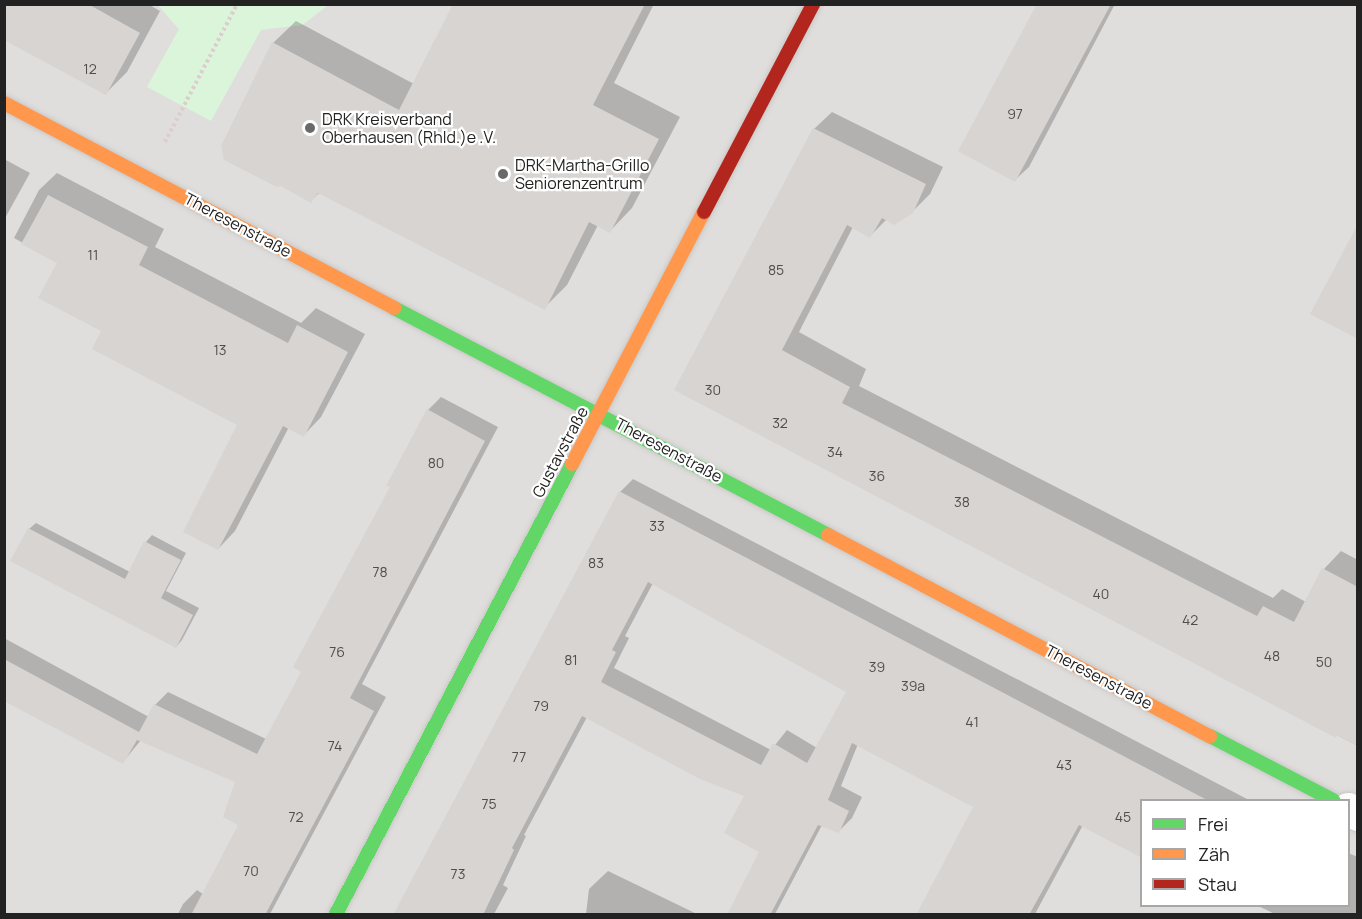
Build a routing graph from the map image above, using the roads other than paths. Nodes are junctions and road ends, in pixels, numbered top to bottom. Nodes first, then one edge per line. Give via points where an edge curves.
1 (813, 4) edge
2 (4, 103) edge
3 (599, 413) junction
4 (1329, 799) edge
5 (336, 915) edge

1 - 3 street, Gustavstraße
2 - 3 street, Theresenstraße
3 - 4 street, Theresenstraße
3 - 5 street, Gustavstraße

